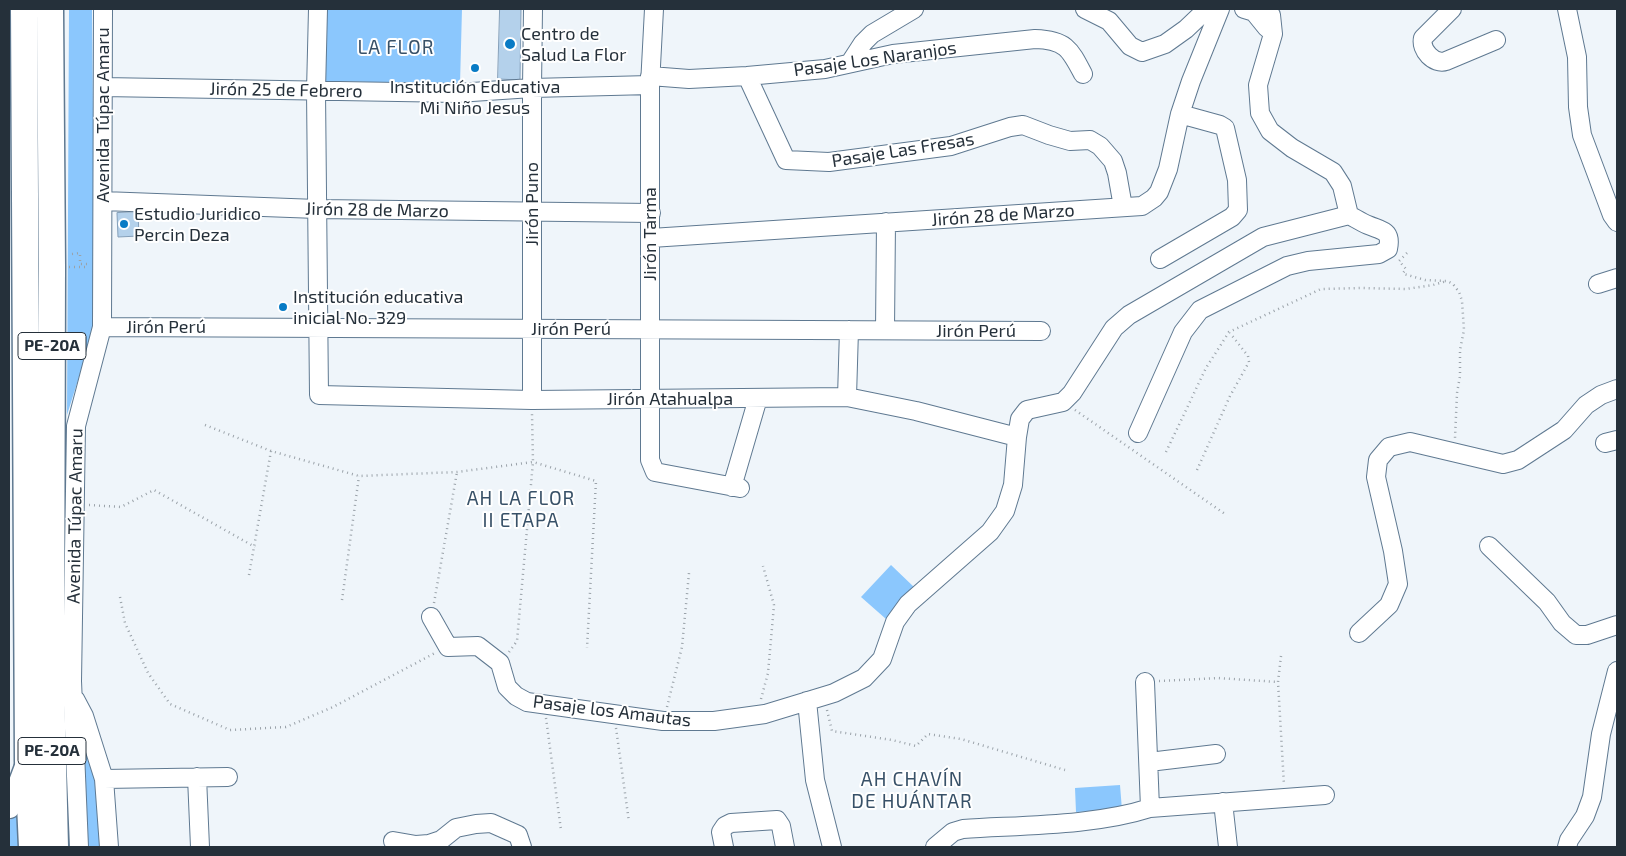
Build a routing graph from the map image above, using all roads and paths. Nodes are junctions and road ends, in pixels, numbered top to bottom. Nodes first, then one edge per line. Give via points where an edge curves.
1 (24, 9) edge
2 (50, 9) edge
3 (103, 9) edge
4 (318, 9) edge
5 (533, 9) edge
6 (654, 9) edge
7 (912, 9) edge
8 (1086, 9) edge
9 (1215, 9) edge
10 (1244, 9) edge
11 (1265, 9) edge
12 (1452, 9) edge
13 (1567, 9) edge
14 (1272, 34) junction
15 (1496, 40) dead end
16 (850, 63) junction
17 (1083, 74) dead end
18 (747, 76) junction
19 (650, 81) junction
20 (103, 88) junction
21 (532, 88) junction
22 (316, 91) junction
23 (1180, 114) junction
24 (103, 201) junction
25 (1122, 207) junction
26 (317, 209) junction
27 (532, 212) junction
28 (650, 213) junction
29 (1349, 215) junction
30 (886, 222) junction
31 (1617, 222) edge
32 (651, 238) junction
33 (1407, 254) dead end
34 (72, 259) dead end
35 (1160, 259) dead end
36 (72, 264) dead end
37 (1617, 278) edge
38 (1447, 281) junction
39 (1598, 284) dead end
40 (102, 327) junction
41 (318, 328) junction
42 (532, 329) junction
43 (650, 329) junction
44 (849, 330) junction
45 (885, 330) junction
46 (1041, 331) dead end
47 (1230, 332) junction
48 (1617, 389) edge
49 (847, 397) junction
50 (758, 398) junction
51 (650, 399) junction
52 (532, 400) junction
53 (1063, 402) junction
54 (205, 425) dead end
55 (9, 433) edge
56 (1138, 433) dead end
57 (1017, 437) junction
58 (271, 451) junction
59 (1166, 452) dead end
60 (1461, 454) junction
61 (533, 462) junction
62 (27, 467) junction
63 (1197, 470) dead end
64 (457, 472) junction
65 (359, 476) junction
66 (75, 504) junction
67 (1225, 514) dead end
68 (1489, 546) dead end
69 (254, 547) junction
70 (763, 566) dead end
71 (689, 573) dead end
72 (250, 575) dead end
73 (120, 597) dead end
74 (342, 600) dead end
75 (431, 616) joint
76 (1617, 624) edge
77 (1360, 633) dead end
78 (448, 646) junction
79 (586, 648) dead end
80 (1281, 656) dead end
81 (500, 664) junction
82 (1617, 671) edge
83 (1145, 682) joint
84 (1278, 682) junction
85 (65, 686) junction
86 (816, 698) junction
87 (544, 704) junction
88 (614, 714) junction
89 (756, 715) junction
90 (663, 721) junction
91 (36, 754) junction
92 (1216, 754) dead end
93 (1149, 762) junction
94 (1065, 770) dead end
95 (197, 777) junction
96 (228, 777) dead end
97 (104, 779) junction
98 (1325, 795) dead end
99 (1285, 798) junction
100 (1223, 802) junction
101 (9, 807) edge
102 (1150, 808) junction
103 (54, 819) junction
104 (629, 822) dead end
105 (562, 830) dead end
106 (394, 841) dead end
107 (32, 847) edge
108 (44, 847) edge
109 (55, 847) edge
110 (78, 847) edge
111 (109, 847) edge
112 (200, 847) edge
113 (522, 847) edge
114 (724, 847) edge
115 (785, 847) edge
116 (832, 847) edge
117 (935, 847) edge
118 (1228, 847) edge
119 (1567, 847) edge

1 - 62 highway, Avenida Túpac Amaru / PE-20A
2 - 85 highway, Avenida Túpac Amaru / PE-20A
3 - 20 street, Avenida Túpac Amaru
4 - 22 street
5 - 21 street, Jirón Puno
6 - 19 street, Jirón Tarma
7 - 16 street via 872,34
8 - 9 street via 1109,21 1130,46 1142,52 1165,44
9 - 23 street, Jirón 28 de Marzo
10 - 14 street via 1254,12
11 - 14 street via 1271,15
12 - 15 street via 1422,42 1434,61 1446,61
13 - 31 street via 1577,57 1582,135
14 - 29 street via 1258,85 1260,113 1270,131 1333,172 1342,186
16 - 17 street, Pasaje Los Naranjos via 894,54 1035,39 1062,44 1072,52
16 - 18 street, Pasaje Los Naranjos via 825,69
18 - 19 street, Pasaje Los Naranjos
18 - 25 street, Pasaje Las Fresas via 787,160 829,162 952,146 1010,127 1023,126 1070,140 1090,140 1100,146 1113,161
19 - 21 street, Jirón 25 de Febrero
19 - 28 street, Jirón Tarma
20 - 22 street, Jirón 25 de Febrero
20 - 24 street, Avenida Túpac Amaru
21 - 22 street, Jirón 25 de Febrero via 457,93
21 - 27 street, Jirón Puno
22 - 26 street
23 - 25 street, Jirón 28 de Marzo via 1168,169 1159,192 1142,206
23 - 35 street via 1225,128 1237,180 1238,210 1232,217
24 - 26 street, Jirón 28 de Marzo
24 - 40 street, Avenida Túpac Amaru
25 - 30 street, Jirón 28 de Marzo
26 - 27 street, Jirón 28 de Marzo
26 - 41 street
27 - 28 street, Jirón 28 de Marzo
27 - 42 street, Jirón Puno
28 - 32 street, Jirón Tarma
29 - 53 street via 1263,237 1128,316 1114,328
29 - 56 street via 1388,234 1388,249 1378,254 1287,266 1200,310 1183,332
30 - 32 street, Jirón 28 de Marzo
30 - 45 street
32 - 43 street, Jirón Tarma
33 - 38 path via 1399,261 1406,269 1404,274 1425,280
34 - 36 path via 72,253 80,253 80,264 90,263 90,266 66,268 66,264
37 - 39 street
38 - 47 path via 1406,289 1321,289
38 - 60 path via 1459,292 1462,301 1464,330 1455,430
40 - 41 street, Jirón Perú
40 - 66 street, Avenida Túpac Amaru via 76,426
41 - 42 street, Jirón Perú
41 - 52 street, Jirón Atahualpa via 319,395
42 - 43 street, Jirón Perú
42 - 52 street, Jirón Puno
43 - 44 street, Jirón Perú
43 - 51 street, Jirón Tarma
44 - 45 street, Jirón Perú
44 - 49 street
45 - 46 street, Jirón Perú
47 - 59 path via 1206,368
47 - 63 path via 1249,362
48 - 60 street via 1586,405 1564,430 1518,460 1503,464
49 - 50 street, Jirón Atahualpa
49 - 57 street, Jirón Atahualpa
50 - 51 street, Jirón Atahualpa
50 - 51 street, Jirón Tarma via 736,487 655,472 650,460
51 - 52 street, Jirón Atahualpa
52 - 61 path
53 - 57 street, Pasaje los Amautas via 1027,410 1020,419
53 - 67 path
54 - 58 path
55 - 62 highway
57 - 86 street, Pasaje los Amautas via 1013,485 1005,511 990,532 908,604 895,622 882,659 864,678
58 - 65 path
58 - 69 path
60 - 77 street via 1410,442 1389,447 1378,460 1376,477 1398,584 1389,605
61 - 64 path
61 - 79 path via 596,481
61 - 81 path via 517,641
62 - 91 highway, Avenida Túpac Amaru / PE-20A
64 - 65 path
64 - 75 path
65 - 74 path
66 - 69 path via 121,507 154,490
66 - 85 street, Avenida Túpac Amaru
68 - 76 street via 1576,635 1587,636
69 - 72 path
70 - 89 path via 774,605 768,673
71 - 90 path via 682,647
73 - 78 path via 125,623 148,673 170,704 230,730 286,727 333,707
75 - 78 street
78 - 81 street via 478,646
80 - 84 path
81 - 87 street, Pasaje los Amautas via 508,687 516,696 527,702
82 - 119 street via 1601,734 1592,797
83 - 84 path via 1218,678
83 - 93 street
84 - 99 path
85 - 91 highway, Avenida Túpac Amaru / PE-20A
85 - 97 street via 84,716
85 - 110 street, Avenida Túpac Amaru
86 - 89 street, Pasaje los Amautas
86 - 94 path via 832,731 916,746 928,734 961,739
86 - 116 street via 815,780
87 - 88 street, Pasaje los Amautas
87 - 105 path
88 - 90 street, Pasaje los Amautas
88 - 104 path
89 - 90 street, Pasaje los Amautas via 714,722
91 - 101 main road, PE-20A
91 - 103 highway, Avenida Túpac Amaru / PE-20A
91 - 107 highway, Avenida Túpac Amaru / PE-20A
92 - 93 street
93 - 102 street
95 - 96 street
95 - 97 street
95 - 112 street
97 - 111 street
98 - 99 street
99 - 100 street
100 - 102 street
100 - 118 street
102 - 117 street via 1088,821 963,829 953,832
103 - 108 highway
103 - 109 highway, Avenida Túpac Amaru
106 - 113 street via 429,844 441,840 456,828 491,822 518,835
114 - 115 street via 721,832 724,826 777,820

